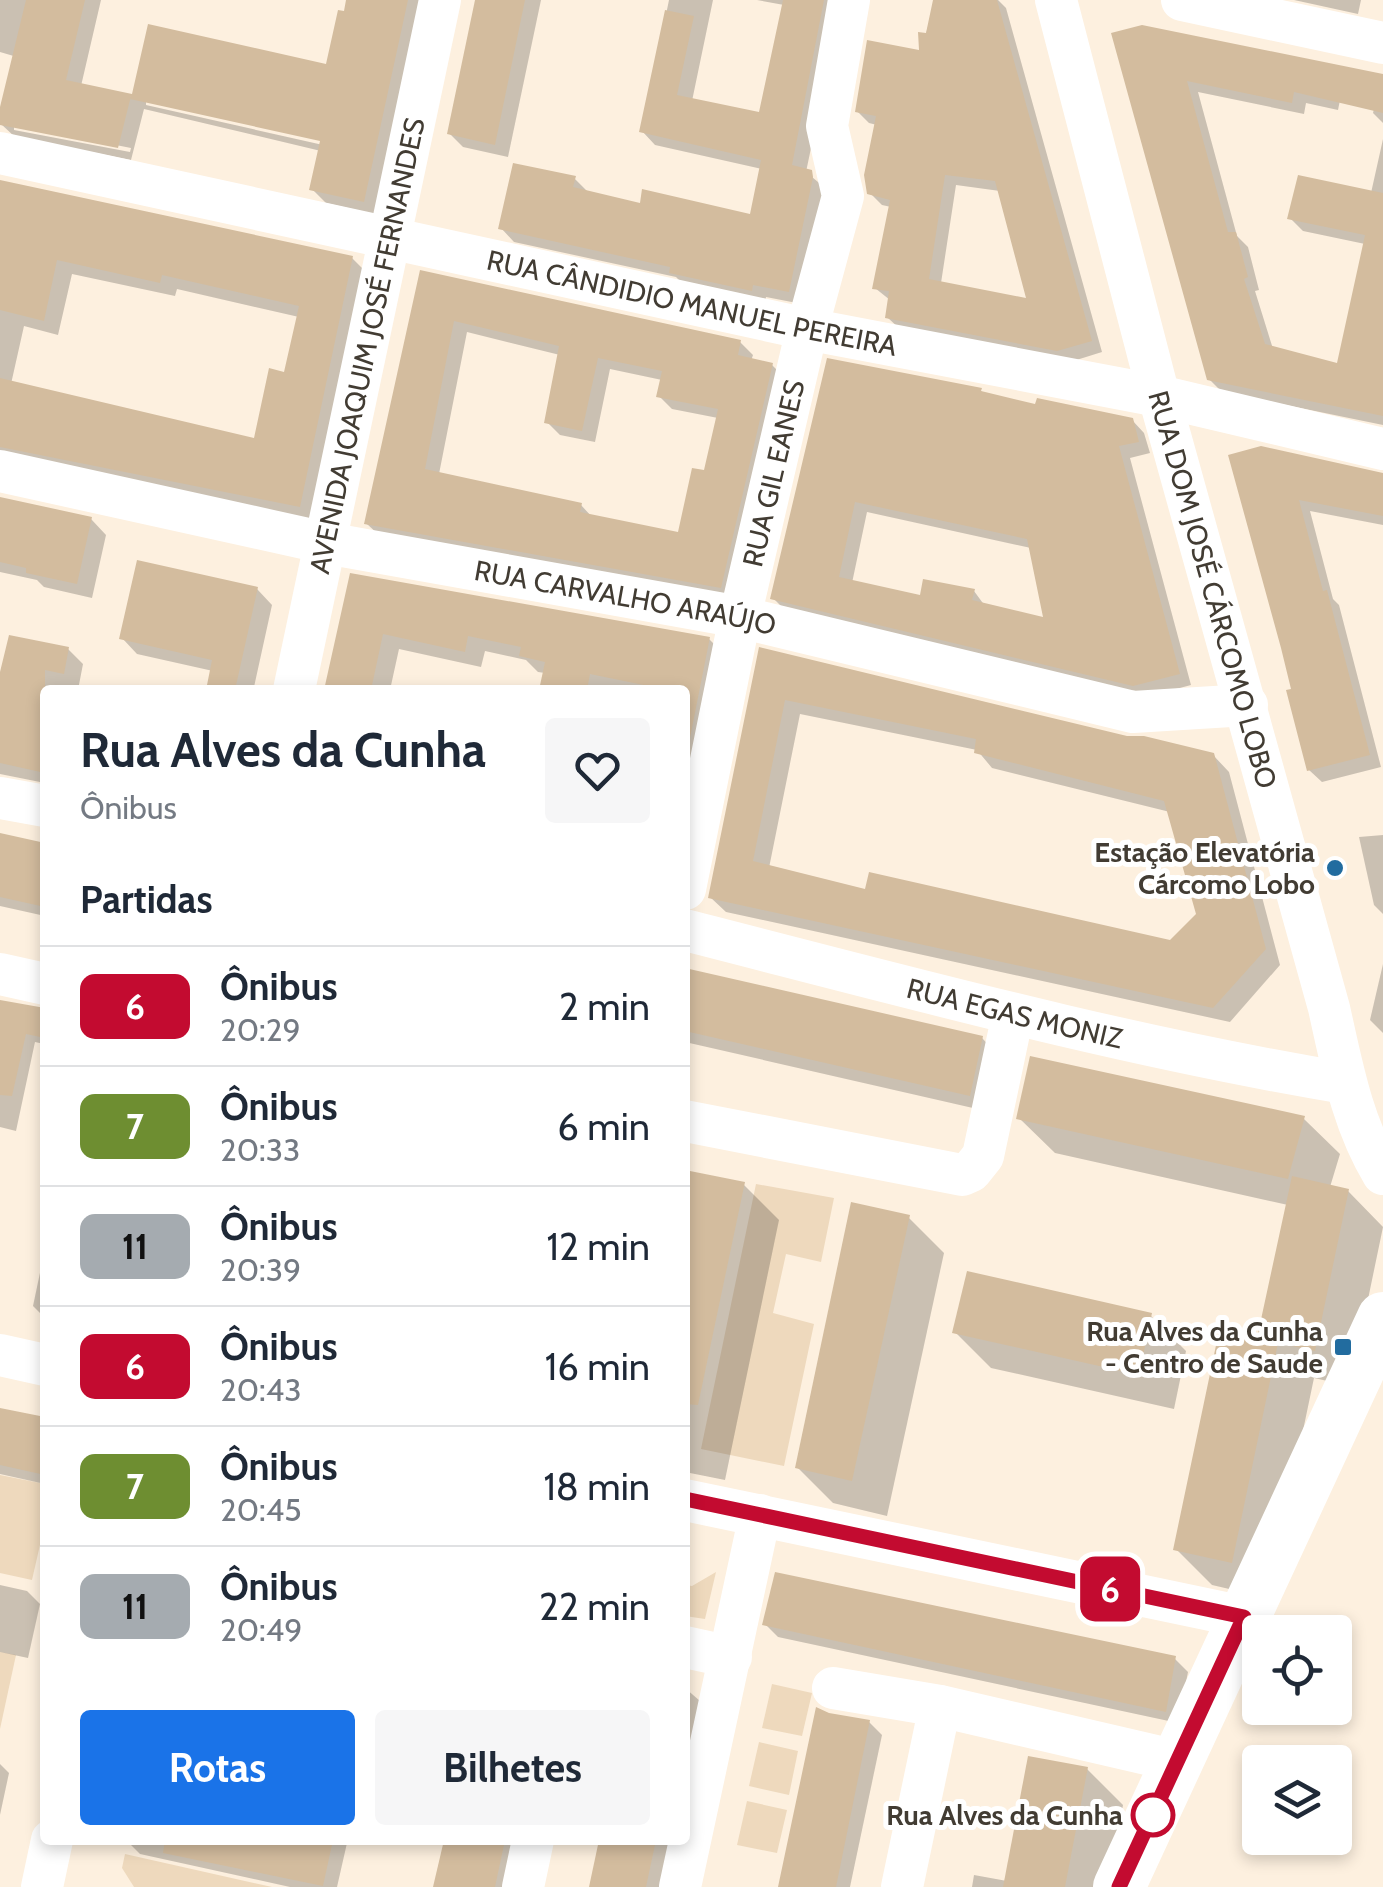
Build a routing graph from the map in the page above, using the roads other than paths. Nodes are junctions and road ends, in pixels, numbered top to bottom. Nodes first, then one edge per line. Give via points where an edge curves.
1 (440, 0) edge
2 (849, 0) edge
3 (1056, 0) edge
4 (1182, 0) edge
5 (1371, 27) edge
6 (0, 153) edge
7 (389, 239) junction
8 (807, 329) junction
9 (1160, 396) junction
10 (1383, 449) edge
11 (0, 471) edge
12 (326, 543) junction
13 (740, 617) junction
14 (295, 685) edge
15 (1247, 705) junction
16 (0, 798) edge
17 (40, 805) edge
18 (690, 864) edge
19 (690, 931) edge
20 (0, 974) edge
21 (40, 983) edge
22 (1013, 1014) junction
23 (1346, 1082) junction
24 (690, 1122) edge
25 (1383, 1174) edge
26 (1383, 1318) edge
27 (0, 1355) edge
28 (40, 1363) edge
29 (690, 1501) edge
30 (760, 1515) junction
31 (1245, 1615) edge
32 (1242, 1617) edge
33 (1242, 1621) edge
34 (690, 1649) edge
35 (731, 1657) junction
36 (832, 1688) dead end
37 (940, 1706) junction
38 (1177, 1762) junction
39 (690, 1842) edge
40 (51, 1845) edge
41 (532, 1845) edge
42 (689, 1845) edge
43 (42, 1887) edge
44 (523, 1887) edge
45 (680, 1887) edge
46 (902, 1887) edge
47 (1119, 1887) edge

1 - 7 street, AVENIDA JOAQUIM JOSÉ FERNANDES
2 - 8 street, RUA GIL EANES via 827,126 843,196
3 - 9 street, RUA DOM JOSÉ CÁRCOMO LOBO
4 - 5 street
6 - 7 street, RUA CÂNDIDIO MANUEL PEREIRA
7 - 8 street, RUA CÂNDIDIO MANUEL PEREIRA
7 - 12 street, AVENIDA JOAQUIM JOSÉ FERNANDES
8 - 9 street, RUA CÂNDIDIO MANUEL PEREIRA
8 - 13 street, RUA GIL EANES
9 - 10 street, RUA CÂNDIDIO MANUEL PEREIRA
9 - 15 street, RUA DOM JOSÉ CÁRCOMO LOBO
11 - 12 street, RUA CARVALHO ARAÚJO
12 - 13 street, RUA CARVALHO ARAÚJO
12 - 14 street, AVENIDA JOAQUIM JOSÉ FERNANDES
13 - 15 street, RUA CARVALHO ARAÚJO via 1133,712
13 - 18 street, RUA GIL EANES
15 - 23 street, RUA DOM JOSÉ CÁRCOMO LOBO
16 - 17 street
19 - 22 street, RUA EGAS MONIZ
20 - 21 street
22 - 23 street, RUA EGAS MONIZ
22 - 24 street via 983,1156 962,1175
23 - 25 street, RUA DOM JOSÉ CÁRCOMO LOBO
26 - 31 street
27 - 28 street
29 - 30 street
30 - 32 street
30 - 35 street
33 - 38 street
34 - 35 street
35 - 39 street
36 - 37 street
37 - 38 street
37 - 46 street
38 - 47 street
40 - 43 street
41 - 44 street
42 - 45 street

